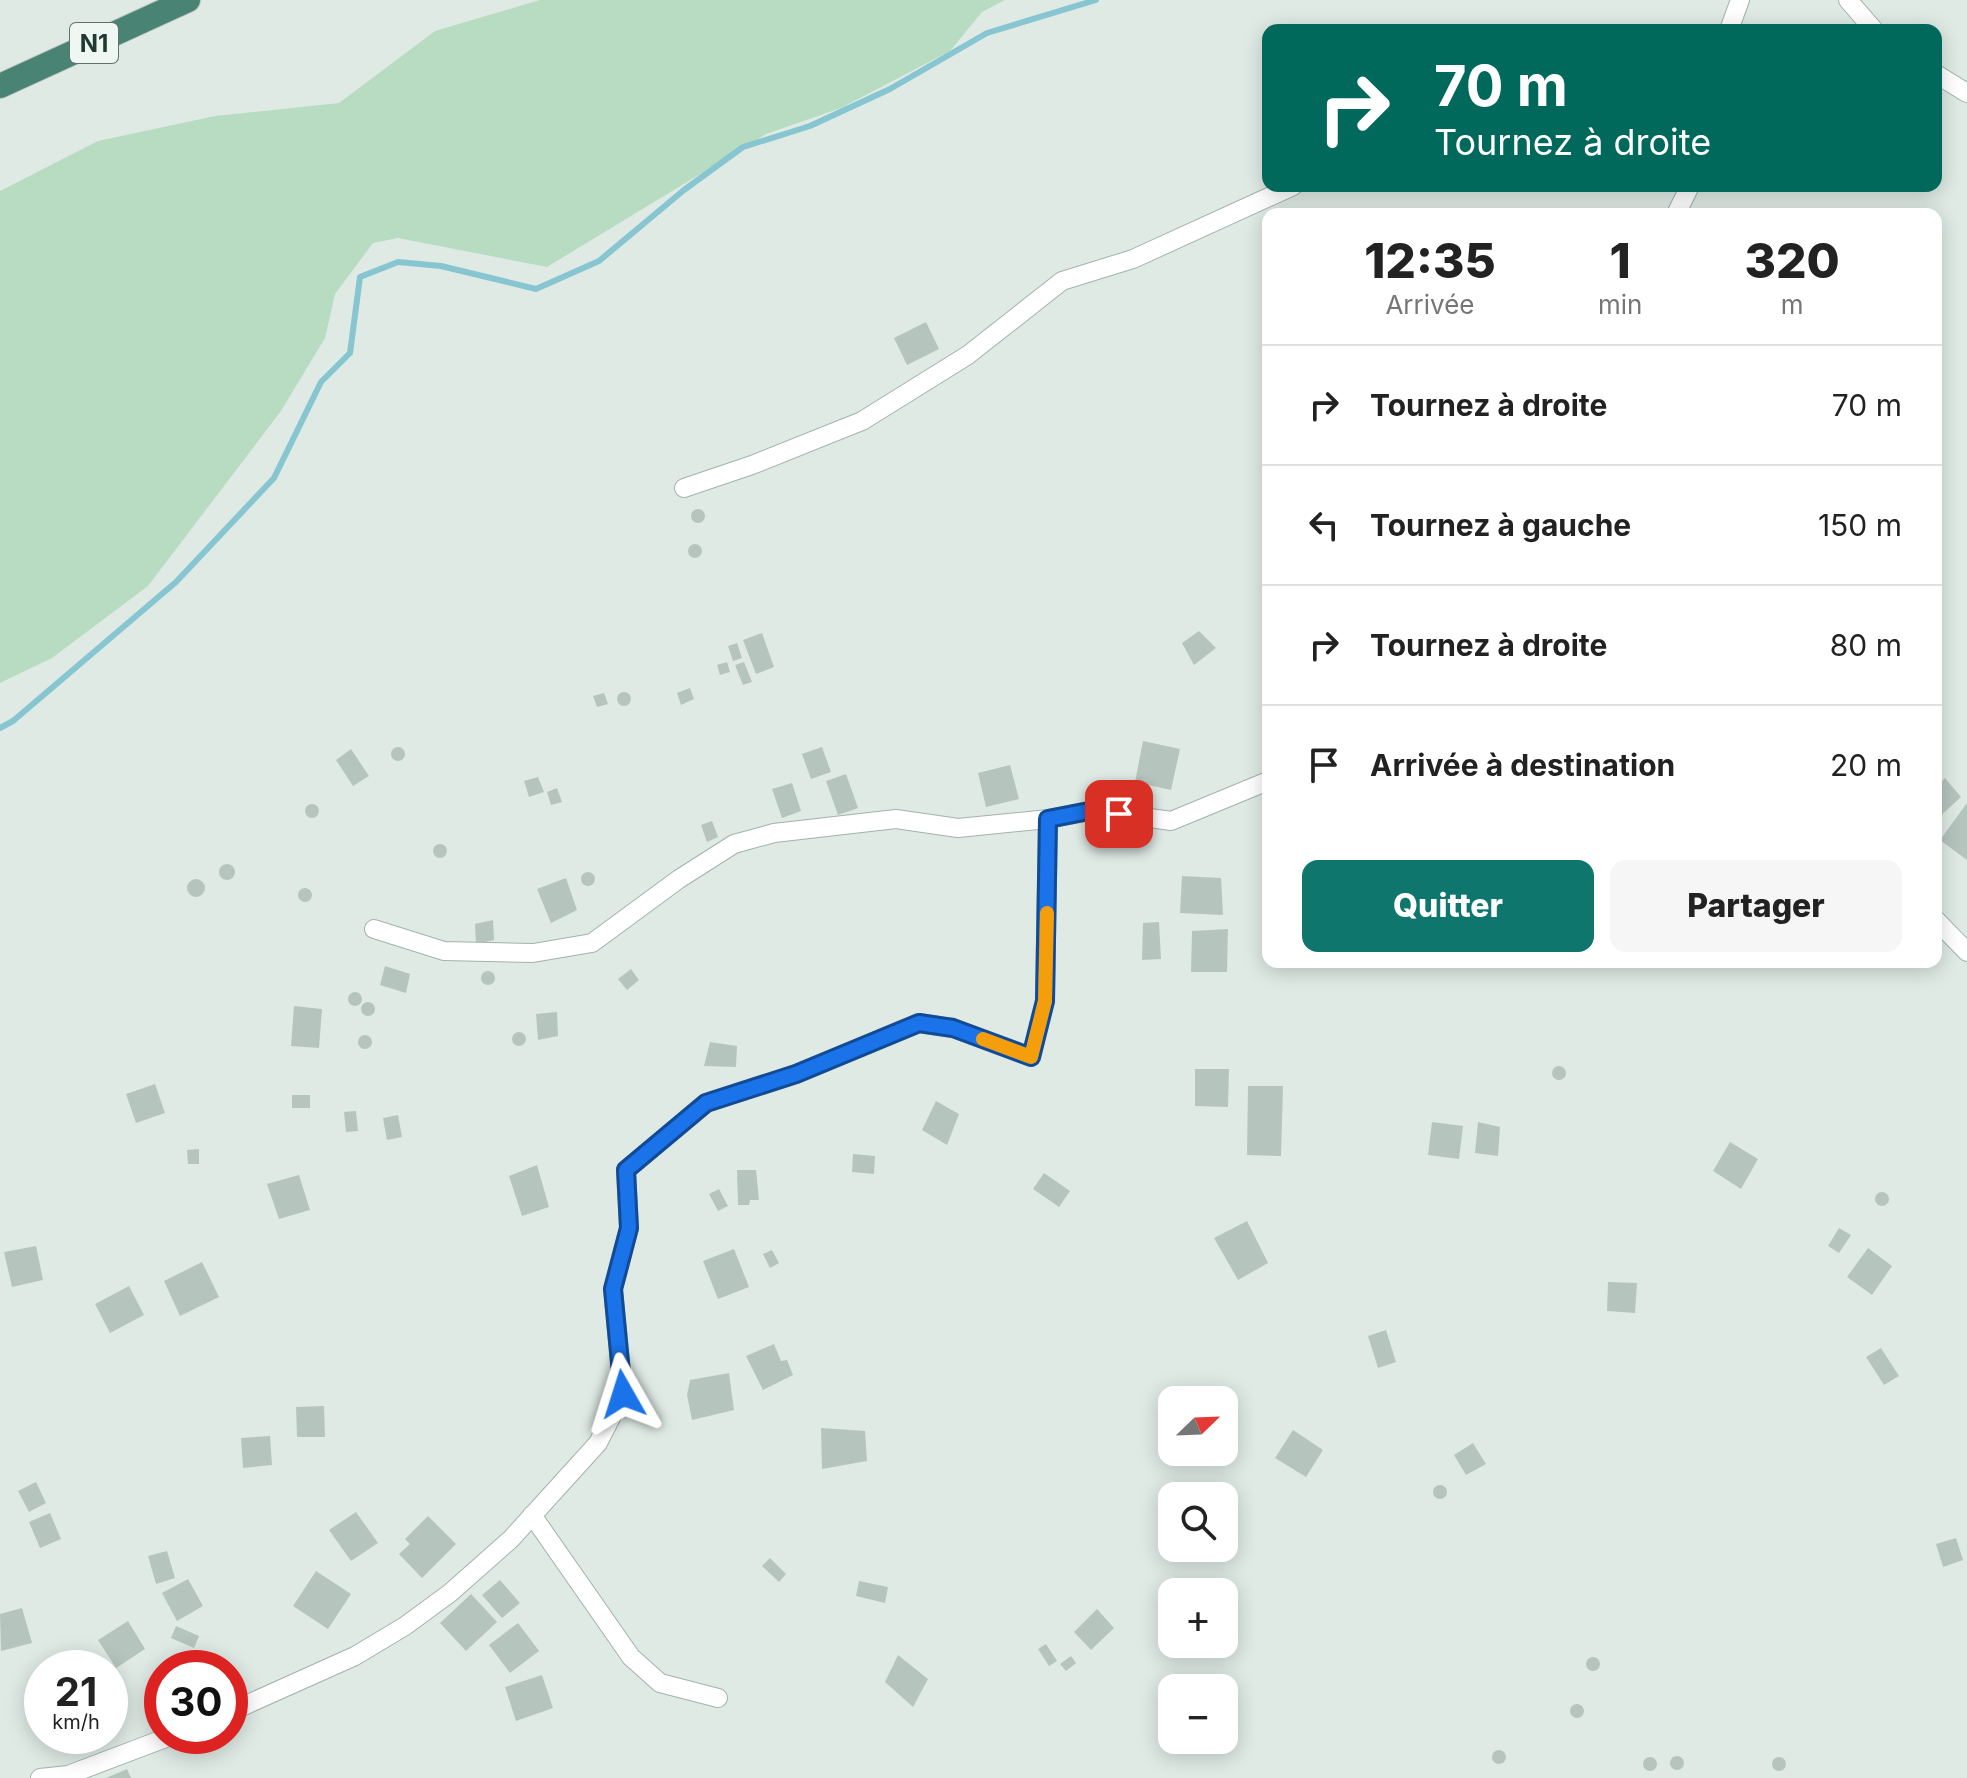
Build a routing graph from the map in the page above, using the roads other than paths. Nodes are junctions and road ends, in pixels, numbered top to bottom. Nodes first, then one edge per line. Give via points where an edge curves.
1 (188, 0) edge
2 (1740, 0) edge
3 (1848, 0) edge
4 (1731, 24) edge
5 (1869, 24) edge
6 (1942, 78) edge
7 (0, 86) edge
8 (1967, 93) edge
9 (1280, 192) edge
10 (684, 488) dead end
11 (1262, 783) edge
12 (1048, 819) junction
13 (1942, 926) edge
14 (374, 929) dead end
15 (1967, 952) edge
16 (532, 1515) junction
17 (718, 1698) dead end
18 (248, 1704) edge
19 (144, 1746) edge
20 (40, 1778) edge

1 - 7 highway, N1
2 - 4 street
3 - 5 street
6 - 8 street
9 - 10 street via 1133,259 1062,281 968,355 862,421
11 - 12 street via 1171,821 1094,810
12 - 14 street via 958,828 896,819 774,833 734,844 592,943 533,953 444,951
12 - 16 street via 1045,1001 1031,1057 953,1028 919,1023 796,1074 706,1103 626,1170 629,1228 613,1289 623,1394 598,1443
13 - 15 street
16 - 17 street via 631,1657 660,1683
16 - 18 street via 450,1593 405,1626 355,1656
19 - 20 street via 68,1775

